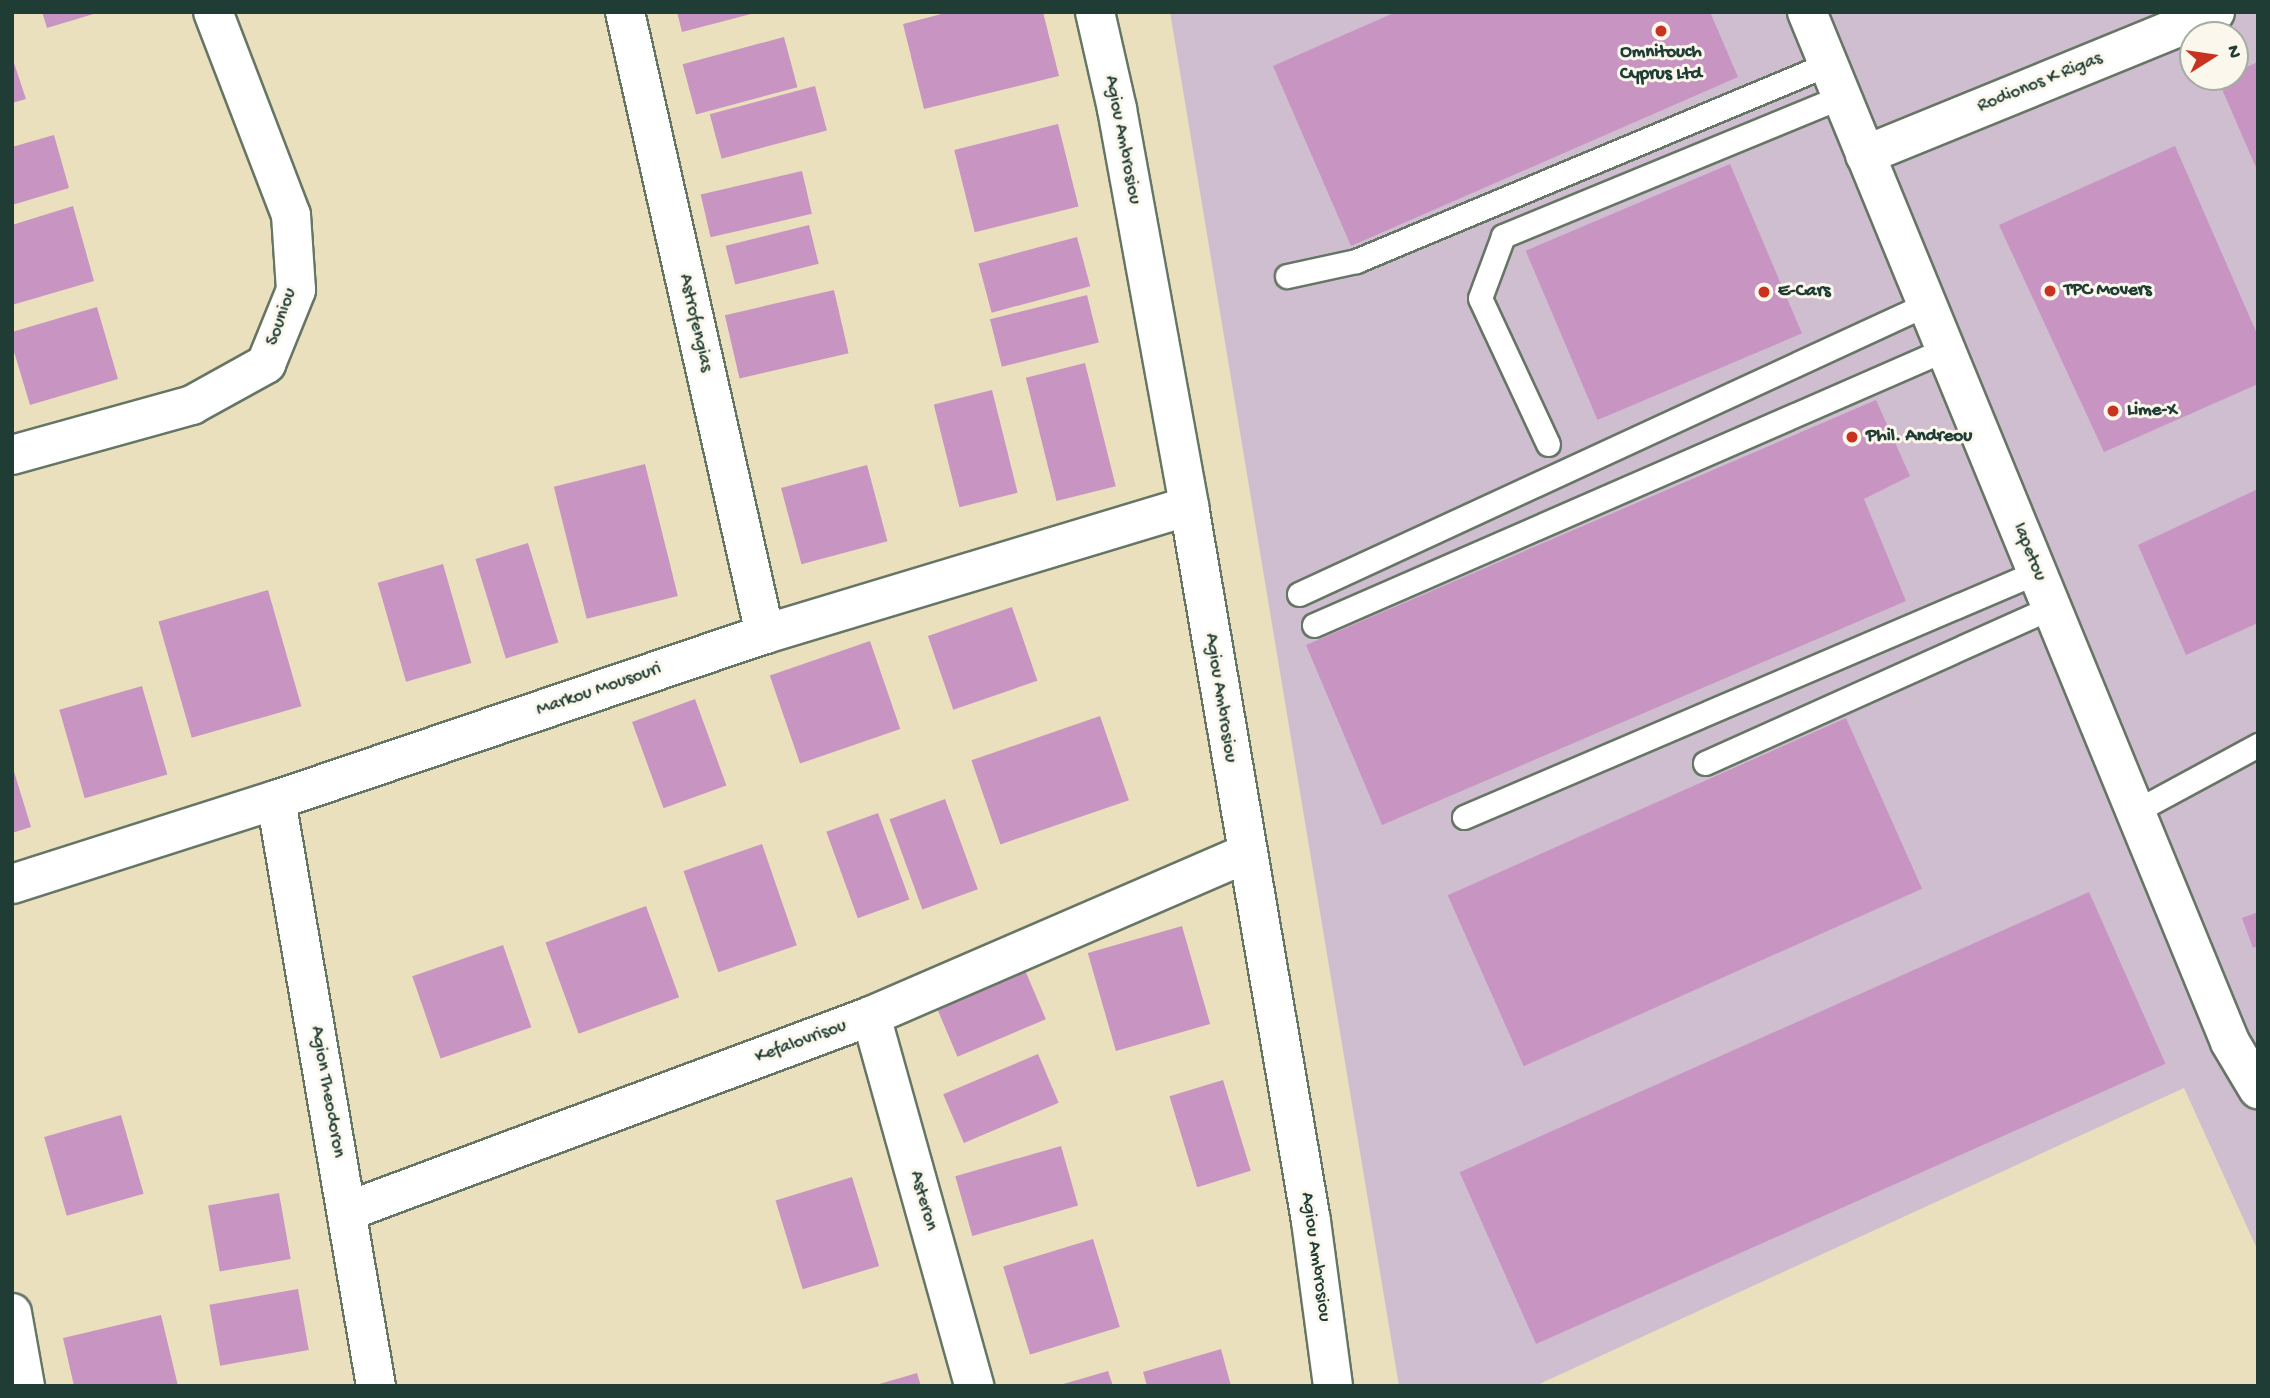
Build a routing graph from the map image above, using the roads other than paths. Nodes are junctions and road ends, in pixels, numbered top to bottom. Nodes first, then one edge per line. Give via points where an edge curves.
1 (213, 12) edge
2 (625, 12) edge
3 (1095, 12) edge
4 (1807, 12) edge
5 (2215, 12) edge
6 (1835, 80) junction
7 (1865, 155) junction
8 (1287, 276) dead end
9 (1927, 304) junction
10 (1946, 349) junction
11 (1548, 444) dead end
12 (12, 455) edge
13 (1189, 506) junction
14 (2037, 572) junction
15 (1299, 594) dead end
16 (2052, 607) junction
17 (1314, 625) dead end
18 (765, 634) junction
19 (2258, 745) edge
20 (1705, 763) dead end
21 (276, 800) junction
22 (2136, 811) junction
23 (1465, 817) dead end
24 (1246, 854) junction
25 (12, 884) edge
26 (871, 1016) junction
27 (2258, 1089) edge
28 (348, 1211) junction
29 (14, 1328) edge
30 (24, 1386) edge
31 (376, 1386) edge
32 (974, 1386) edge
33 (1333, 1386) edge

1 - 12 street, Souniou via 291,215 296,290 266,364 192,405
2 - 18 street, Astrofengias
3 - 13 street, Agiou Ambrosiou
4 - 6 street, Iapetou
5 - 7 street, Rodionos K Rigas
6 - 7 street, Iapetou
6 - 8 lane via 1356,261
6 - 11 lane via 1503,236 1480,298
7 - 9 street, Iapetou
9 - 10 street, Iapetou
9 - 15 lane
10 - 14 street, Iapetou
10 - 17 lane
13 - 18 street, Markou Mousouri
13 - 24 street, Agiou Ambrosiou
14 - 16 street, Iapetou
14 - 23 lane
16 - 20 lane
16 - 22 street, Iapetou
18 - 21 street, Markou Mousouri
19 - 22 lane
21 - 25 street, Markou Mousouri
21 - 28 street, Agion Theodoron
22 - 27 street, Iapetou via 2231,1042
24 - 26 street, Kefalovrisou
24 - 33 street, Agiou Ambrosiou via 1311,1221
26 - 28 street, Kefalovrisou
26 - 32 street, Asteron
28 - 31 street, Agion Theodoron
29 - 30 street

